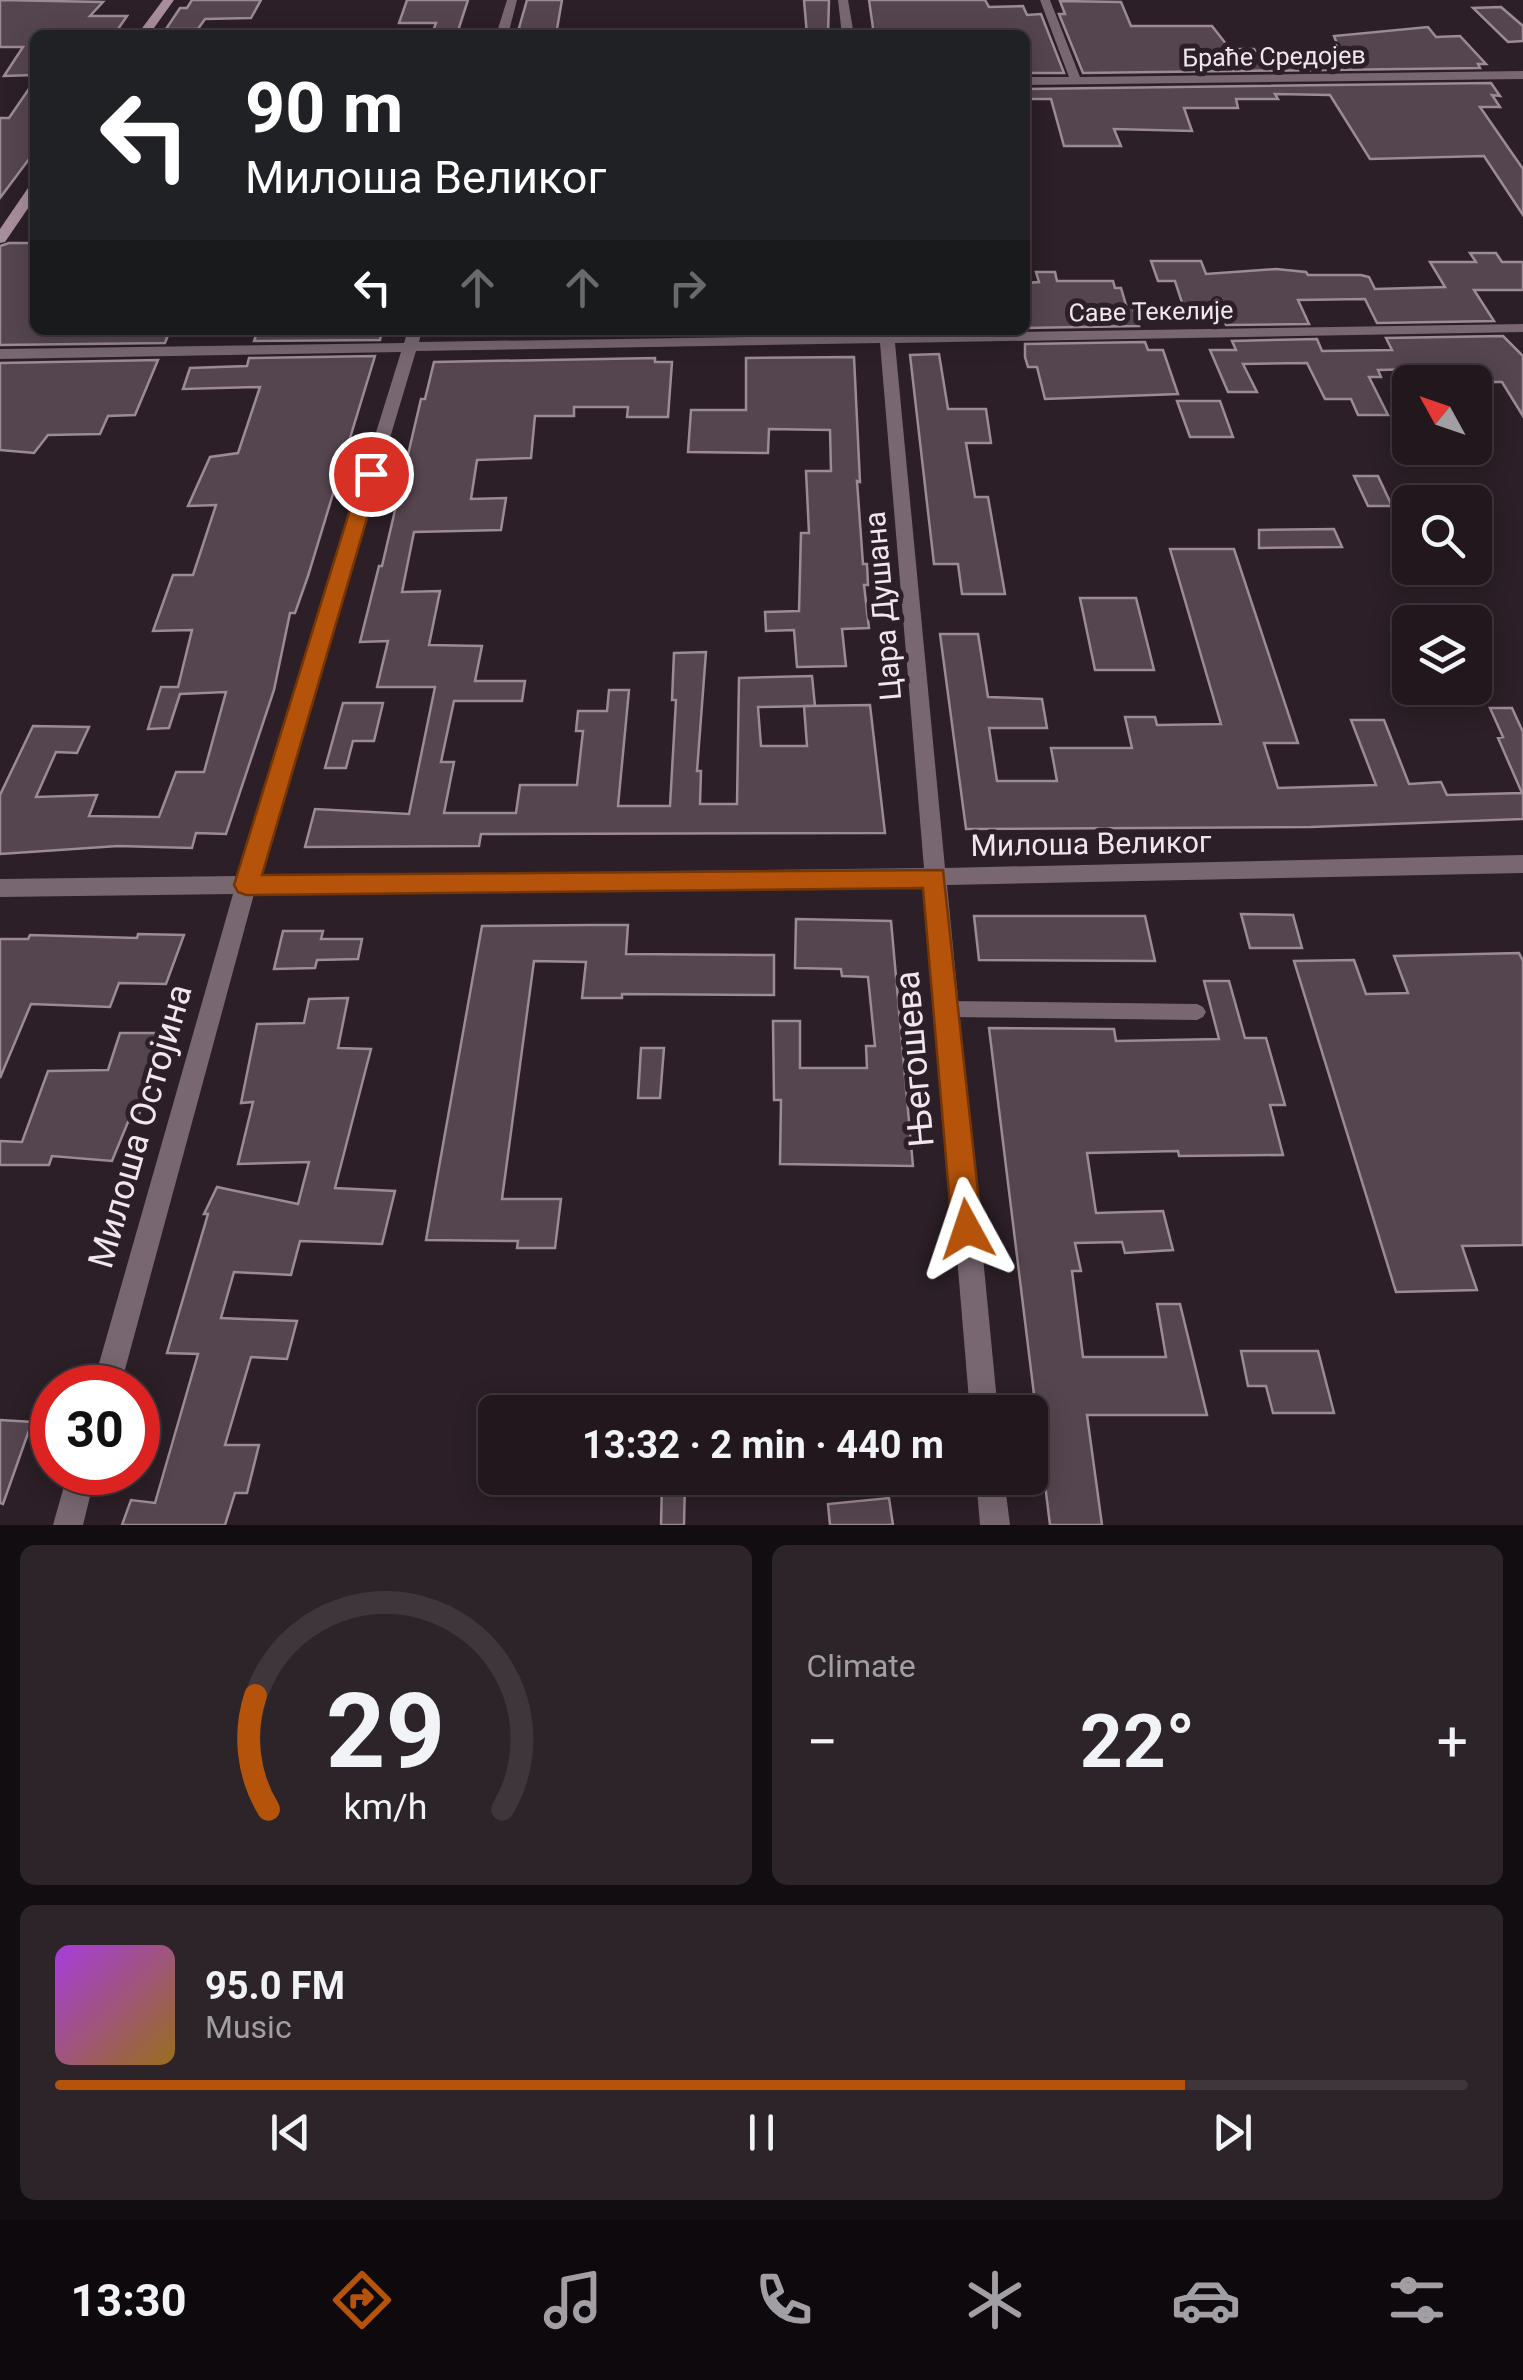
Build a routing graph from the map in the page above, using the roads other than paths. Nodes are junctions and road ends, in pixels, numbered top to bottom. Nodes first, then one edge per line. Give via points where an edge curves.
1 (169, 0) edge
2 (512, 0) edge
3 (843, 0) edge
4 (1045, 0) edge
5 (147, 30) edge
6 (503, 30) edge
7 (847, 30) edge
8 (1523, 75) edge
9 (1030, 81) edge
10 (1076, 81) junction
11 (30, 195) edge
12 (0, 239) edge
13 (1523, 328) edge
14 (1030, 333) edge
15 (768, 335) edge
16 (886, 335) edge
17 (412, 338) edge
18 (0, 354) edge
19 (1523, 864) edge
20 (934, 878) junction
21 (246, 885) junction
22 (0, 888) edge
23 (946, 1009) junction
24 (1197, 1012) dead end
25 (112, 1365) edge
26 (982, 1395) edge
27 (76, 1495) edge
28 (991, 1495) edge
29 (68, 1525) edge
30 (994, 1525) edge

1 - 5 main road
2 - 6 street
3 - 7 street
4 - 10 street
8 - 10 street, Браће Средојев
9 - 10 street, Браће Средојев
11 - 12 main road
13 - 14 street, Саве Текелије
15 - 17 street, Саве Текелије
16 - 20 street, Цара Душана
17 - 18 street, Саве Текелије
17 - 21 street, Милоша Остојина
19 - 20 street, Милоша Великог
20 - 21 street, Милоша Великог
20 - 23 street, Његошева
21 - 22 street, Милоша Великог
21 - 25 street, Милоша Остојина
23 - 24 lane
23 - 26 street, Његошева
27 - 29 street
28 - 30 street

